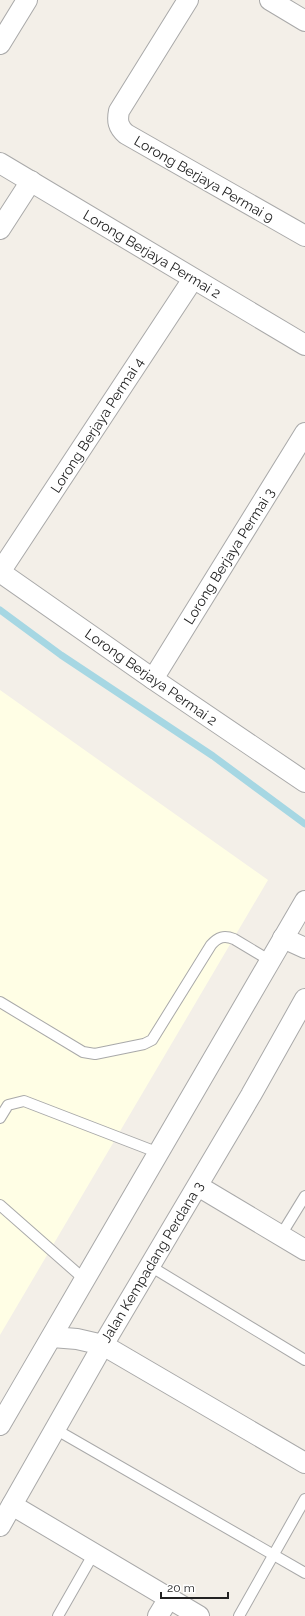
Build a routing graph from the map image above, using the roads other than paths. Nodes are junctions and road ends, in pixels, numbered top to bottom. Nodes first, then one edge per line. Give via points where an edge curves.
1 (28, 0) edge
2 (188, 0) edge
3 (270, 0) edge
4 (305, 21) edge
5 (0, 44) edge
6 (0, 163) edge
7 (31, 181) junction
8 (0, 230) edge
9 (305, 236) edge
10 (193, 279) junction
11 (305, 345) edge
12 (305, 433) edge
13 (0, 572) edge
14 (153, 679) junction
15 (305, 781) edge
16 (305, 901) edge
17 (282, 938) junction
18 (305, 948) edge
19 (269, 960) junction
20 (305, 999) edge
21 (0, 1002) edge
22 (0, 1118) edge
23 (159, 1153) junction
24 (198, 1186) junction
25 (305, 1196) edge
26 (0, 1205) edge
27 (281, 1236) junction
28 (305, 1250) edge
29 (150, 1266) junction
30 (84, 1279) junction
31 (52, 1337) junction
32 (103, 1345) junction
33 (305, 1360) edge
34 (2, 1419) edge
35 (55, 1429) junction
36 (305, 1463) edge
37 (305, 1499) edge
38 (12, 1504) junction
39 (0, 1526) edge
40 (94, 1553) junction
41 (273, 1555) junction
42 (305, 1573) edge
43 (169, 1598) junction
44 (58, 1616) edge
45 (158, 1616) edge
46 (199, 1616) edge
47 (239, 1616) edge

1 - 5 street
2 - 9 street, Lorong Berjaya Permai 9 via 119,111 118,124 126,134
3 - 4 street
6 - 7 street, Lorong Berjaya Permai 2
7 - 8 street
7 - 10 street, Lorong Berjaya Permai 2
10 - 11 street, Lorong Berjaya Permai 2
10 - 13 street, Lorong Berjaya Permai 4
12 - 14 street, Lorong Berjaya Permai 3
13 - 14 street, Lorong Berjaya Permai 2
14 - 15 street, Lorong Berjaya Permai 2
16 - 17 street
17 - 18 street
17 - 19 street
19 - 21 lane via 234,939 221,937 215,940 152,1040 95,1054 83,1052
19 - 23 street
20 - 24 street, Jalan Kempadang Perdana 3
22 - 23 lane via 8,1105 24,1102
23 - 30 street
24 - 27 street
24 - 29 street, Jalan Kempadang Perdana 3
25 - 27 lane
26 - 30 lane
27 - 28 street
29 - 32 street, Jalan Kempadang Perdana 3
29 - 33 lane
30 - 31 street
31 - 32 street
31 - 34 street
32 - 35 street, Jalan Kempadang Perdana 3
32 - 36 street
35 - 38 street, Jalan Kempadang Perdana 3
35 - 41 lane
37 - 41 lane
38 - 39 street, Jalan Kempadang Perdana 3
38 - 40 street
40 - 43 street
40 - 44 lane
41 - 42 lane
41 - 47 lane
43 - 45 street
43 - 46 street

